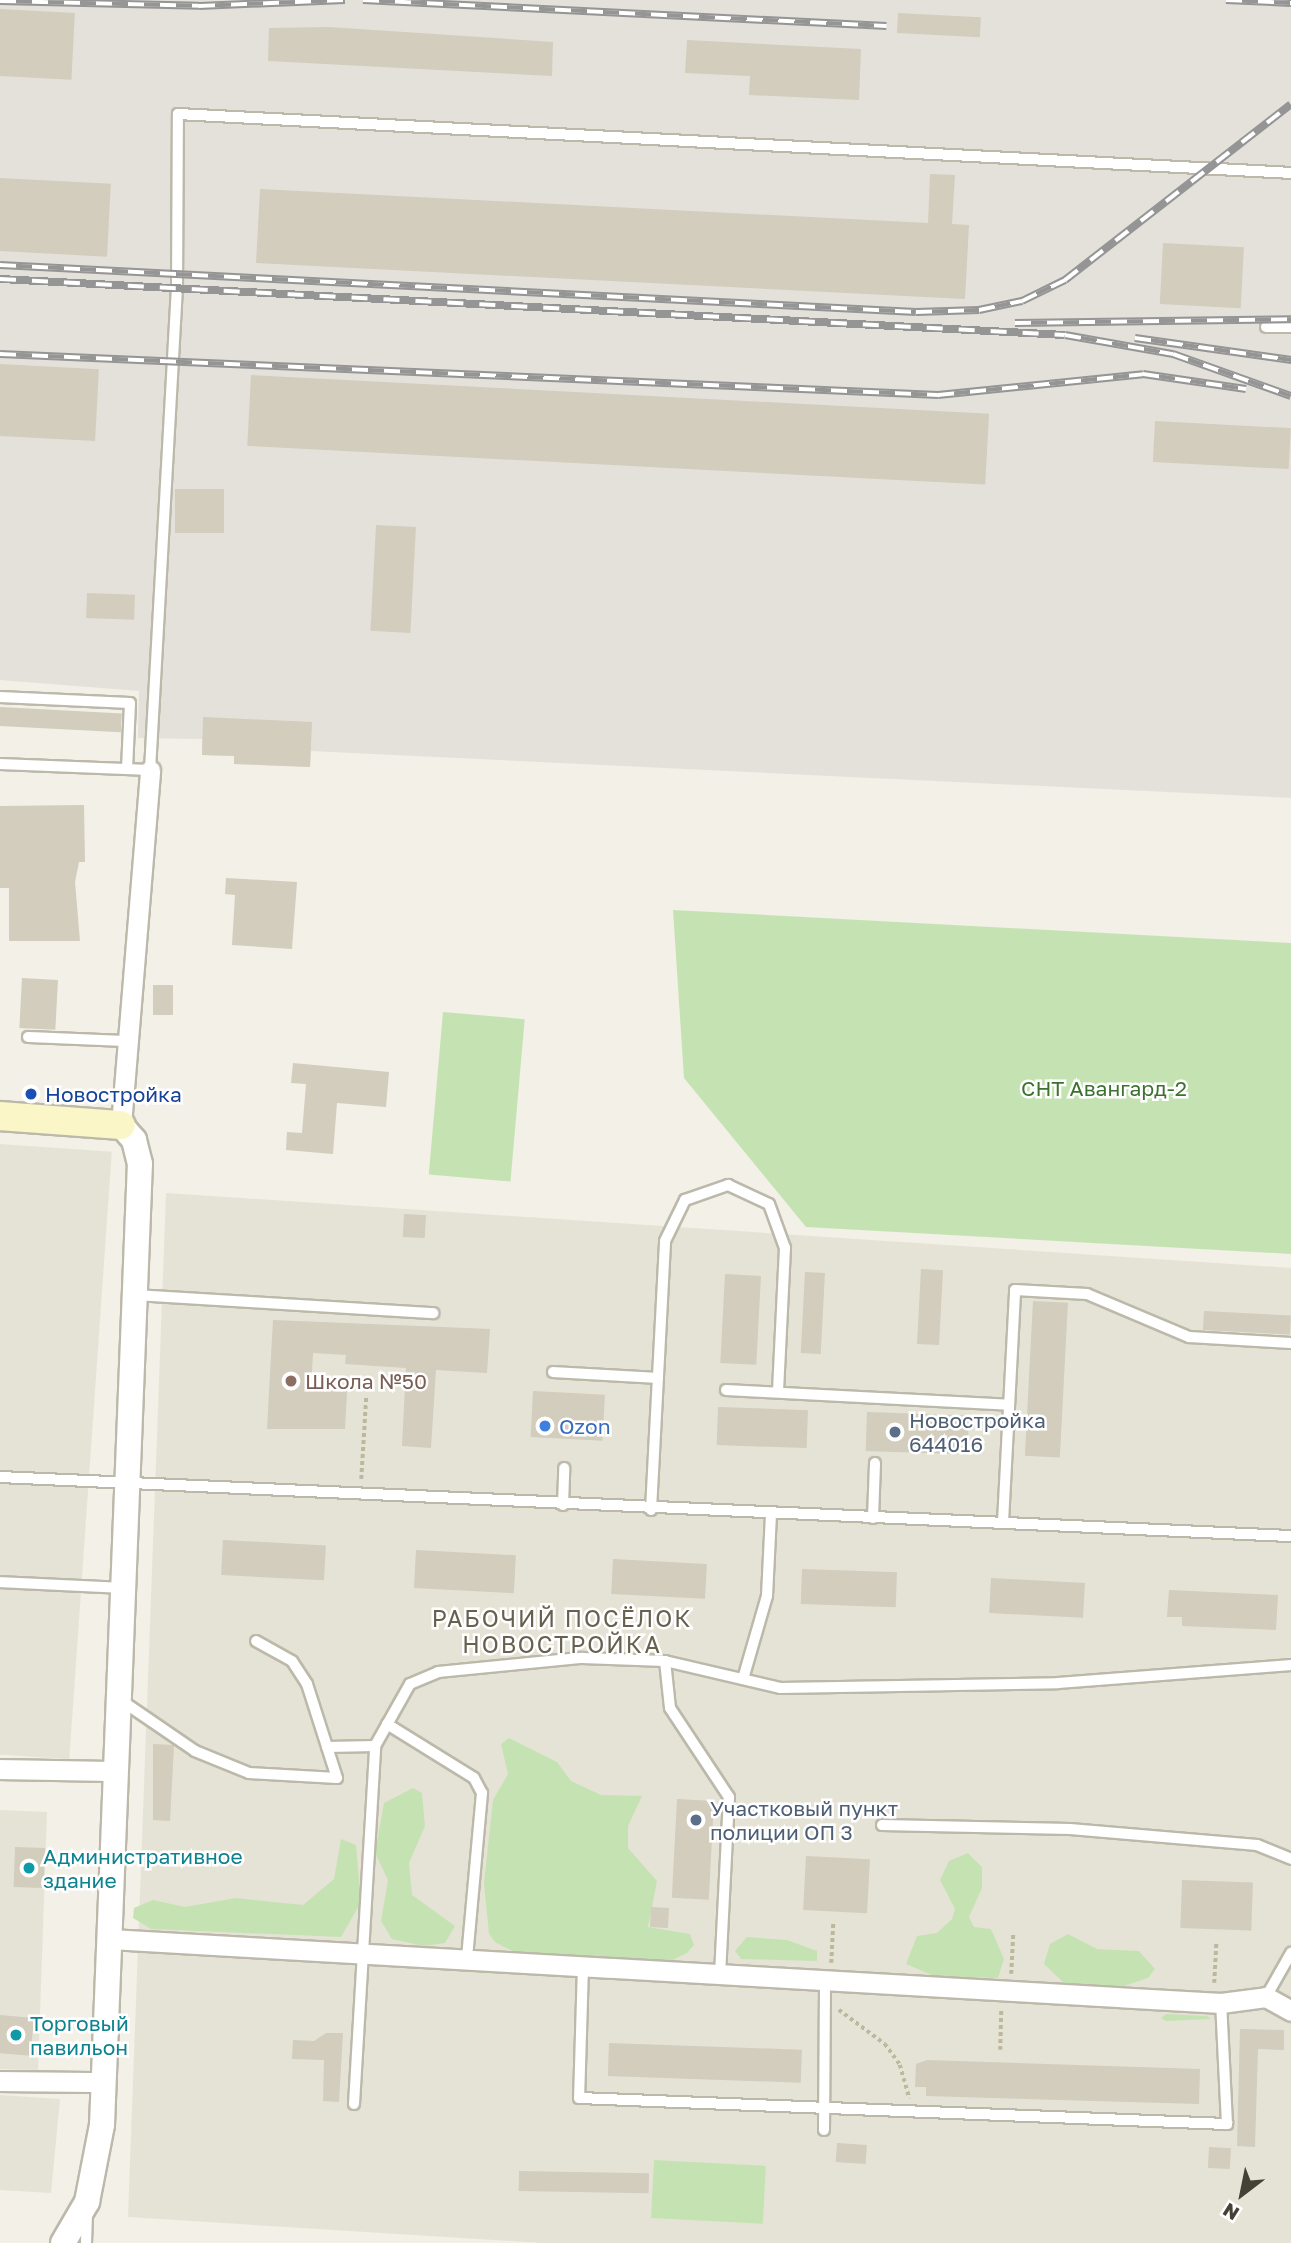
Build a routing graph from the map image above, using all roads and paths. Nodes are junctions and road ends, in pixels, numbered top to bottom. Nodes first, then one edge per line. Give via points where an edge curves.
1 (1291, 173) edge
2 (1266, 327) dead end
3 (1291, 327) edge
4 (0, 697) edge
5 (0, 764) edge
6 (127, 768) junction
7 (150, 770) junction
8 (28, 1037) dead end
9 (126, 1041) junction
10 (0, 1116) edge
11 (121, 1125) junction
12 (135, 1295) junction
13 (433, 1313) dead end
14 (1291, 1343) edge
15 (553, 1372) dead end
16 (658, 1378) junction
17 (726, 1390) dead end
18 (778, 1392) junction
19 (366, 1398) dead end
20 (1009, 1405) junction
21 (875, 1463) dead end
22 (564, 1468) dead end
23 (0, 1478) edge
24 (129, 1485) junction
25 (360, 1495) junction
26 (562, 1505) junction
27 (651, 1510) junction
28 (771, 1515) junction
29 (873, 1518) junction
30 (1003, 1522) junction
31 (1291, 1536) edge
32 (0, 1582) edge
33 (124, 1588) junction
34 (256, 1641) dead end
35 (665, 1661) junction
36 (1291, 1665) edge
37 (743, 1679) junction
38 (118, 1699) junction
39 (387, 1724) junction
40 (375, 1746) junction
41 (327, 1747) junction
42 (0, 1769) edge
43 (116, 1771) junction
44 (882, 1825) dead end
45 (1291, 1859) edge
46 (833, 1923) dead end
47 (1013, 1933) dead end
48 (110, 1940) junction
49 (1216, 1944) dead end
50 (363, 1953) junction
51 (1291, 1953) edge
52 (467, 1958) junction
53 (583, 1966) junction
54 (720, 1973) junction
55 (828, 1979) junction
56 (1006, 1990) junction
57 (1266, 1997) junction
58 (825, 2001) junction
59 (1217, 2003) junction
60 (1291, 2011) edge
61 (1000, 2050) dead end
62 (0, 2081) edge
63 (104, 2082) junction
64 (355, 2104) dead end
65 (823, 2112) junction
66 (912, 2115) junction
67 (824, 2130) dead end
68 (87, 2202) junction
69 (63, 2243) edge
70 (86, 2243) edge

1 - 7 lane via 178,114 177,289
2 - 3 lane
4 - 6 lane via 130,703
5 - 6 lane
6 - 7 lane
7 - 9 street
8 - 9 lane
9 - 11 street
10 - 11 main road
11 - 12 street via 134,1139 140,1164
12 - 13 lane
12 - 24 street
14 - 20 lane via 1189,1337 1087,1294 1016,1290
15 - 16 lane
16 - 18 lane via 665,1241 685,1200 728,1185 769,1204 785,1248
16 - 27 lane
17 - 18 lane
18 - 20 lane
19 - 25 path
20 - 30 lane
21 - 29 lane
22 - 26 lane
23 - 24 lane
24 - 25 lane
24 - 33 street
25 - 26 lane
26 - 27 lane
27 - 28 lane
28 - 29 lane
28 - 37 lane via 767,1596
29 - 30 lane
30 - 31 lane
32 - 33 lane
33 - 38 street
34 - 41 lane via 292,1661 307,1684
35 - 37 lane
35 - 39 lane via 582,1658 438,1672 410,1684
35 - 54 lane via 670,1708 729,1797
36 - 37 lane via 1058,1684 780,1688
38 - 41 lane via 195,1751 249,1773 337,1778
38 - 43 street
39 - 40 lane
39 - 52 lane via 474,1778 482,1793
40 - 41 lane
40 - 50 lane
42 - 43 street
43 - 48 street
44 - 45 lane via 1070,1829 1257,1845
46 - 55 path
47 - 56 path
48 - 50 street
48 - 63 street
49 - 59 path
50 - 52 street
50 - 64 lane
51 - 57 lane
52 - 53 street
53 - 54 street
53 - 65 lane via 579,2098
54 - 55 street
55 - 56 street
55 - 58 lane
56 - 59 street
56 - 61 path
57 - 59 street
57 - 60 street
58 - 65 lane
58 - 66 path via 885,2044 909,2086
59 - 66 lane via 1227,2123
62 - 63 street
63 - 68 street
65 - 66 lane
65 - 67 lane
68 - 69 street
68 - 70 lane

